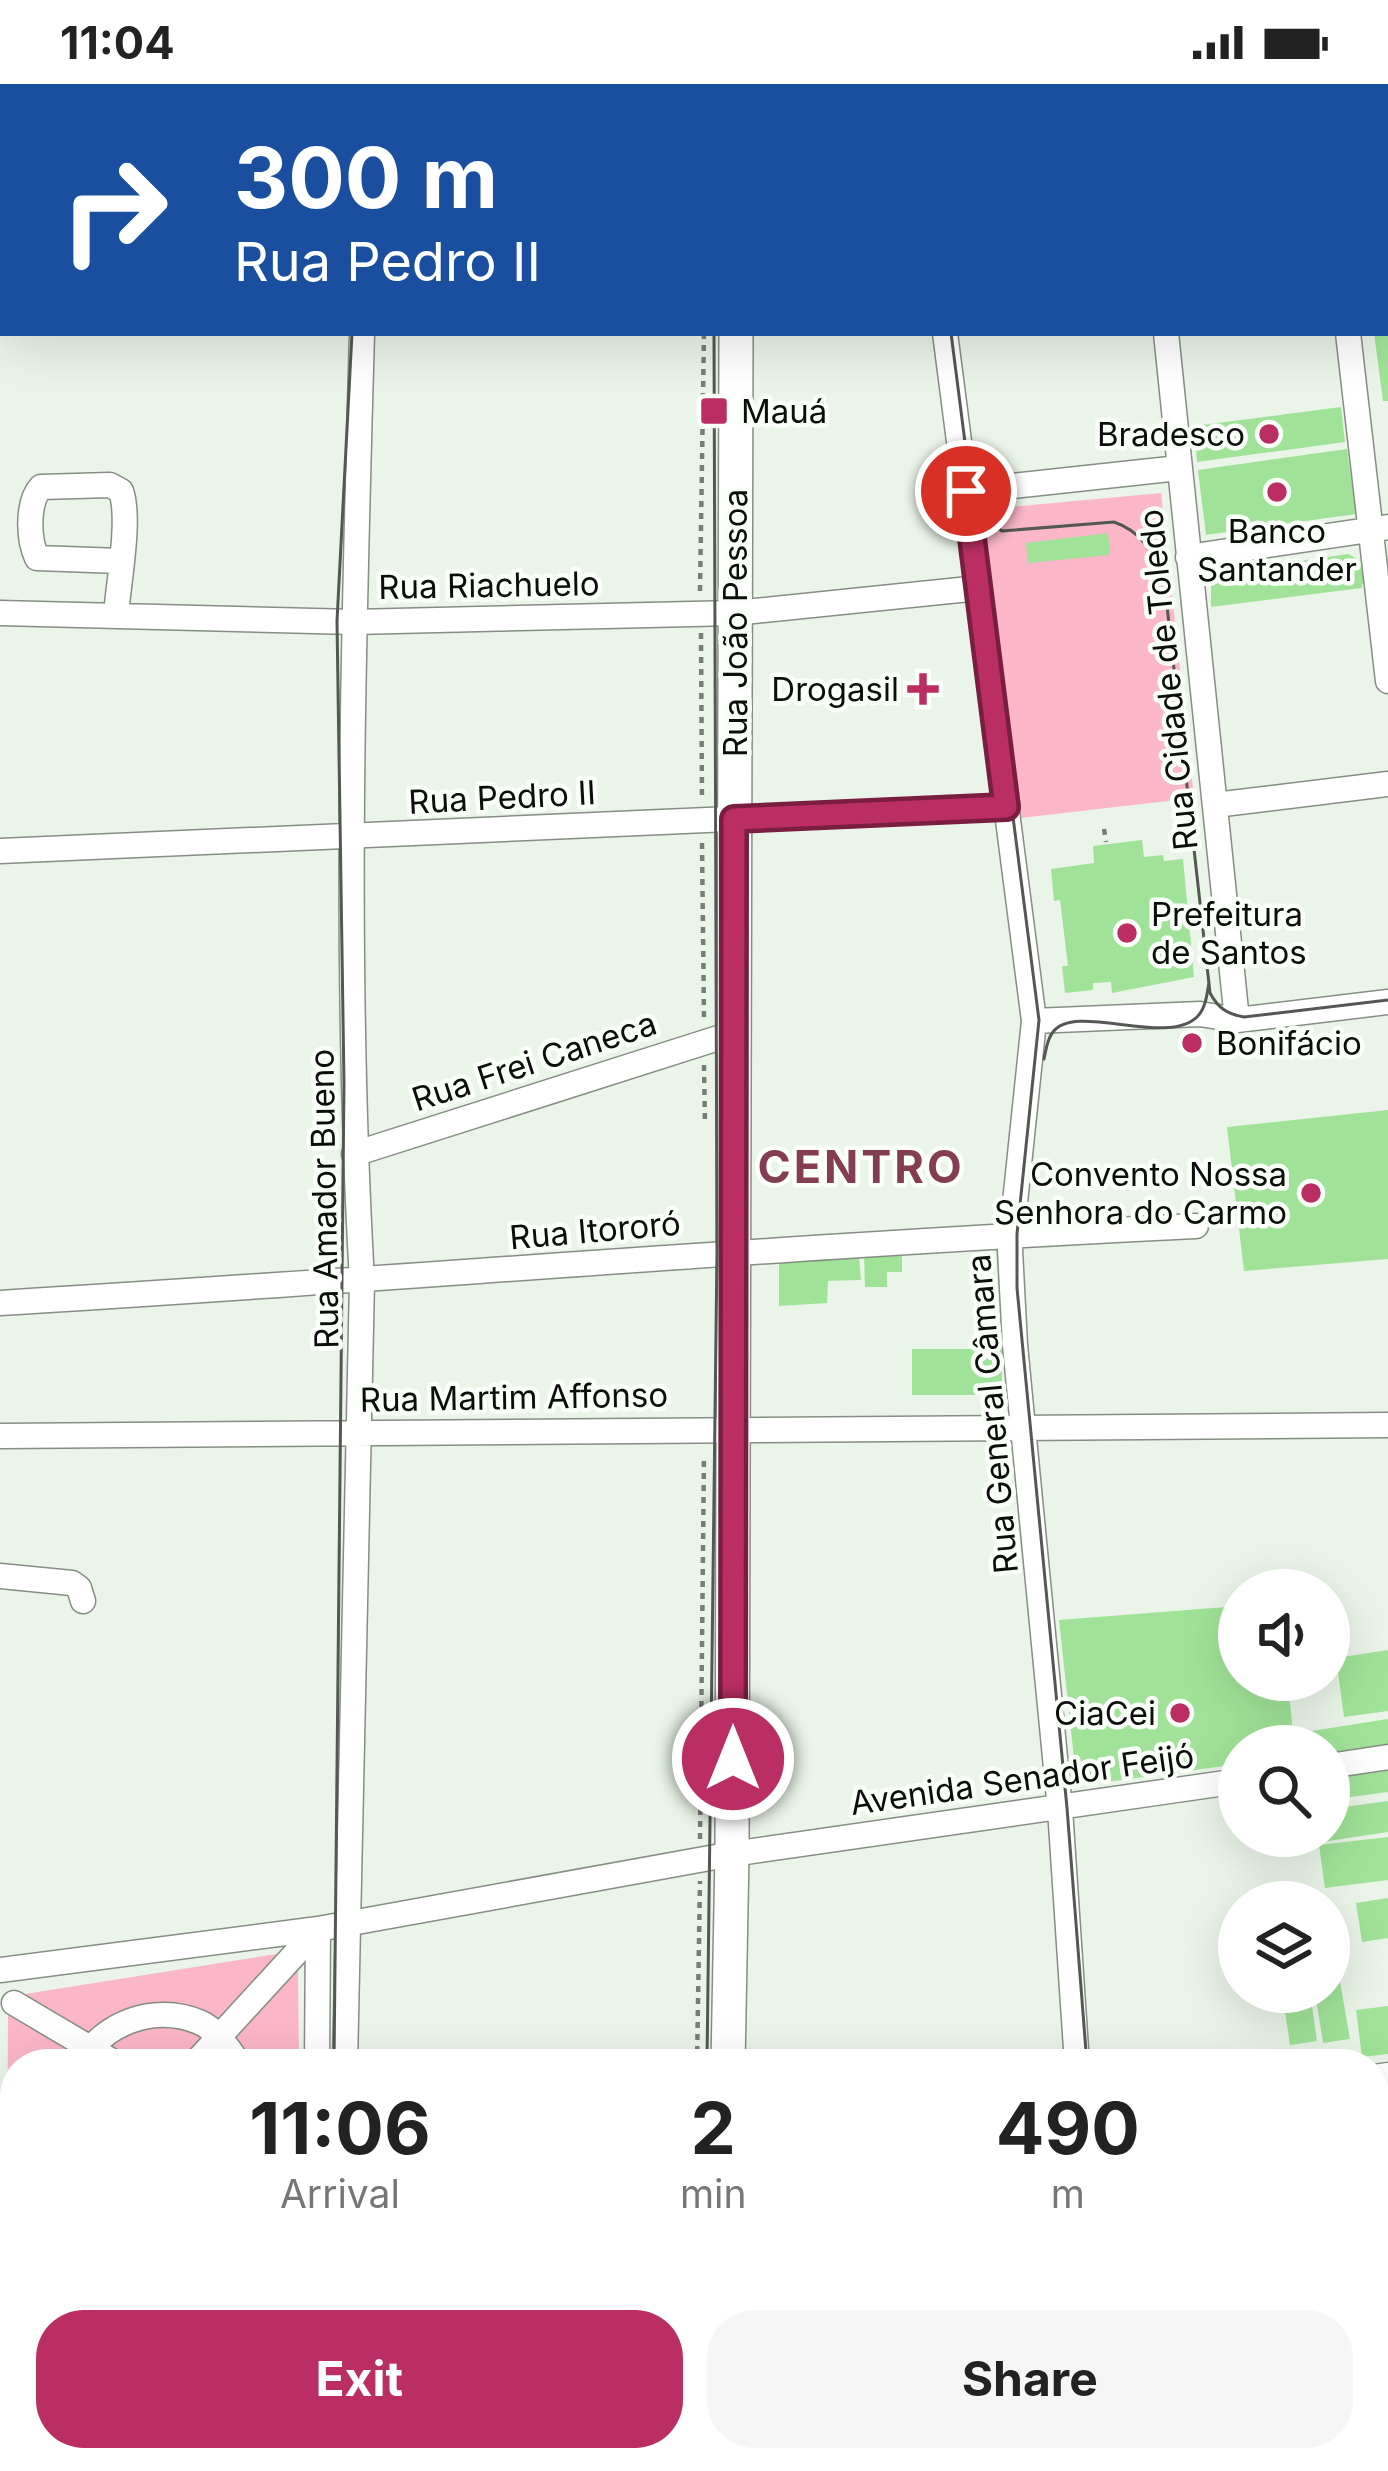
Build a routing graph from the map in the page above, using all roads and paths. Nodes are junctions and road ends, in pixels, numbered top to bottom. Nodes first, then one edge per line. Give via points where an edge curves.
1 (362, 336) edge
2 (704, 336) edge
3 (736, 336) edge
4 (945, 336) edge
5 (1166, 336) edge
6 (1348, 336) edge
7 (1179, 468) junction
8 (966, 491) junction
9 (1380, 528) edge
10 (1188, 556) junction
11 (120, 561) junction
12 (979, 588) junction
13 (735, 613) junction
14 (0, 614) edge
15 (701, 614) junction
16 (116, 616) junction
17 (353, 622) junction
18 (1388, 681) edge
19 (1388, 784) edge
20 (1215, 806) junction
21 (1006, 807) junction
22 (718, 820) junction
23 (1104, 829) dead end
24 (353, 837) junction
25 (1106, 842) dead end
26 (0, 851) edge
27 (1388, 1002) edge
28 (1237, 1020) junction
29 (1034, 1021) junction
30 (719, 1036) junction
31 (705, 1135) dead end
32 (354, 1154) junction
33 (1196, 1226) dead end
34 (1011, 1235) junction
35 (734, 1253) junction
36 (362, 1281) junction
37 (0, 1303) edge
38 (1388, 1425) edge
39 (719, 1428) junction
40 (1024, 1429) junction
41 (359, 1432) junction
42 (0, 1436) edge
43 (0, 1576) edge
44 (83, 1601) dead end
45 (1388, 1757) edge
46 (1350, 1763) edge
47 (1218, 1783) edge
48 (1060, 1809) junction
49 (716, 1857) junction
50 (346, 1925) junction
51 (318, 1930) junction
52 (0, 1970) edge
53 (14, 2003) dead end
54 (219, 2038) junction
55 (76, 2049) edge
56 (92, 2049) edge
57 (207, 2049) edge
58 (227, 2049) edge
59 (317, 2049) edge
60 (345, 2049) edge
61 (698, 2049) edge
62 (727, 2049) edge
63 (1076, 2049) edge

1 - 17 street, Rua Amador Bueno
2 - 15 path
3 - 13 main road, Rua João Pessoa
4 - 8 street, Rua General Câmara
5 - 7 street, Rua Cidade de Toledo
6 - 9 street
7 - 8 street
7 - 10 street, Rua Cidade de Toledo
8 - 12 street, Rua General Câmara
9 - 10 street
9 - 18 street
10 - 20 street, Rua Cidade de Toledo
11 - 11 street via 122,491 35,491 37,558
11 - 16 street
12 - 13 street, Rua Riachuelo
12 - 21 street, Rua General Câmara
13 - 15 street, Rua Riachuelo
13 - 22 main road, Rua João Pessoa
14 - 16 street, Rua Riachuelo
15 - 17 street, Rua Riachuelo
15 - 22 path
16 - 17 street, Rua Riachuelo
17 - 24 street, Rua Amador Bueno
19 - 20 street
20 - 28 street, Rua Cidade de Toledo
21 - 22 street, Rua Pedro II
21 - 29 street, Rua General Câmara
22 - 24 street, Rua Pedro II
22 - 30 main road, Rua João Pessoa
22 - 30 path
23 - 25 path
24 - 26 street, Rua Pedro II
24 - 32 street, Rua Amador Bueno
27 - 28 street
28 - 29 street via 1200,1013
29 - 34 street, Rua General Câmara
30 - 31 path
30 - 32 street, Rua Frei Caneca
30 - 35 main road, Rua João Pessoa
32 - 36 street, Rua Amador Bueno
33 - 34 street, Rua Itororó
34 - 35 street, Rua Itororó
34 - 40 street, Rua General Câmara
35 - 36 street, Rua Itororó
35 - 39 main road, Rua João Pessoa
36 - 37 street, Rua Itororó
36 - 41 street, Rua Amador Bueno
38 - 40 street, Rua Martim Affonso
39 - 40 street, Rua Martim Affonso
39 - 41 street, Rua Martim Affonso
39 - 49 main road, Rua João Pessoa
39 - 49 path
40 - 48 street, Rua General Câmara
41 - 42 street, Rua Martim Affonso
41 - 50 street, Rua Amador Bueno
43 - 44 street via 72,1583
45 - 46 street
47 - 48 street, Avenida Senador Feijó
48 - 49 street, Avenida Senador Feijó
48 - 63 street, Rua General Câmara
49 - 50 street, Avenida Senador Feijó
49 - 61 path
49 - 62 main road, Rua João Pessoa
50 - 51 street, Avenida Senador Feijó
50 - 60 street, Rua Amador Bueno
51 - 52 street, Avenida Senador Feijó
51 - 54 street
51 - 59 street
53 - 55 street
54 - 56 street via 202,2023 159,2013 117,2025
54 - 57 street
54 - 58 street

